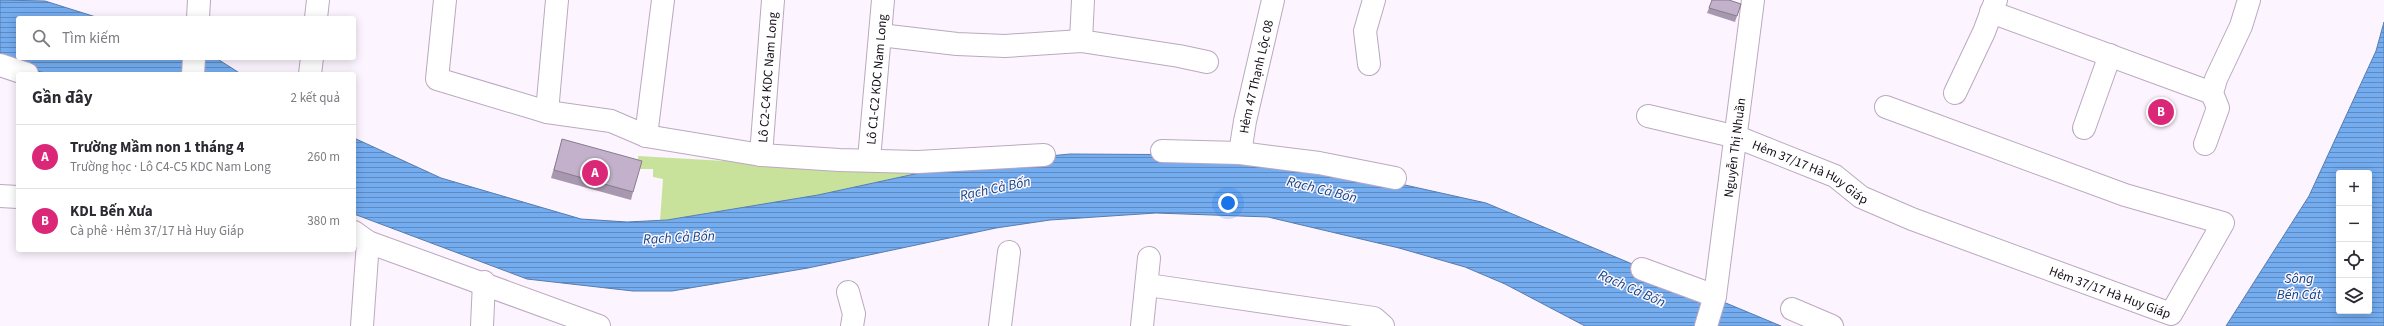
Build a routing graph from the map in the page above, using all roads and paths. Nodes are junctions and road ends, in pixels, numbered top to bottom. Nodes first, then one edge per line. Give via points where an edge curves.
1 (200, 0) edge
2 (318, 0) edge
3 (445, 0) edge
4 (557, 0) edge
5 (663, 0) edge
6 (773, 0) edge
7 (883, 0) edge
8 (1083, 0) edge
9 (1272, 0) edge
10 (1374, 0) edge
11 (1753, 0) edge
12 (2250, 0) edge
13 (1994, 6) edge
14 (198, 16) edge
15 (316, 16) edge
16 (880, 35) junction
17 (1081, 41) junction
18 (2110, 55) junction
19 (194, 60) edge
20 (312, 60) edge
21 (1207, 62) dead end
22 (1369, 64) dead end
23 (0, 65) edge
24 (21, 72) edge
25 (193, 72) edge
26 (310, 72) edge
27 (1955, 93) dead end
28 (2212, 93) junction
29 (1886, 107) dead end
30 (547, 112) junction
31 (1648, 116) dead end
32 (2084, 128) dead end
33 (646, 136) junction
34 (1737, 137) junction
35 (2205, 144) dead end
36 (1162, 151) dead end
37 (1240, 153) junction
38 (761, 155) junction
39 (1044, 155) dead end
40 (869, 159) junction
41 (1395, 178) dead end
42 (0, 196) edge
43 (16, 197) edge
44 (361, 237) edge
45 (1009, 252) dead end
46 (1149, 258) dead end
47 (1642, 269) dead end
48 (484, 282) junction
49 (1148, 285) junction
50 (848, 292) dead end
51 (1715, 296) junction
52 (1792, 309) dead end
53 (2167, 320) edge
54 (1388, 325) edge
55 (362, 326) edge
56 (482, 326) edge
57 (599, 326) edge
58 (852, 326) edge
59 (1000, 326) edge
60 (1142, 326) edge
61 (1706, 326) edge
62 (1832, 326) edge

1 - 14 street
2 - 15 street
3 - 30 street via 437,79
4 - 30 street
5 - 33 street
6 - 38 street, Lô C2-C4 KDC Nam Long
7 - 16 street, Lô C1-C2 KDC Nam Long
8 - 17 street
9 - 37 street, Hẻm 47 Thạnh Lộc 08
10 - 22 street via 1365,31
11 - 34 street, Nguyễn Thị Nhuần
12 - 28 street
13 - 18 street
13 - 27 street
16 - 17 street via 957,44 1005,46
16 - 40 street, Lô C1-C2 KDC Nam Long
17 - 21 street
18 - 28 street
18 - 32 street
19 - 25 street
20 - 26 street
23 - 24 street
28 - 35 street via 2218,108
29 - 53 street, Hẻm 37/17 Hà Huy Giáp via 2125,195 2223,223
30 - 33 street via 611,121
31 - 34 street, Hẻm 37/17 Hà Huy Giáp
33 - 38 street
34 - 51 street, Nguyễn Thị Nhuần
34 - 53 street, Hẻm 37/17 Hà Huy Giáp via 1835,176 1861,197 1912,219
36 - 37 street
37 - 41 street via 1319,163
38 - 40 street via 839,160
39 - 40 street via 918,162
42 - 43 street
44 - 48 street
44 - 55 street
45 - 59 street
46 - 49 street
47 - 51 street
48 - 56 street
48 - 57 street
49 - 54 street via 1374,318
49 - 60 street
50 - 58 street via 854,314
51 - 61 street, Nguyễn Thị Nhuần
52 - 62 street

